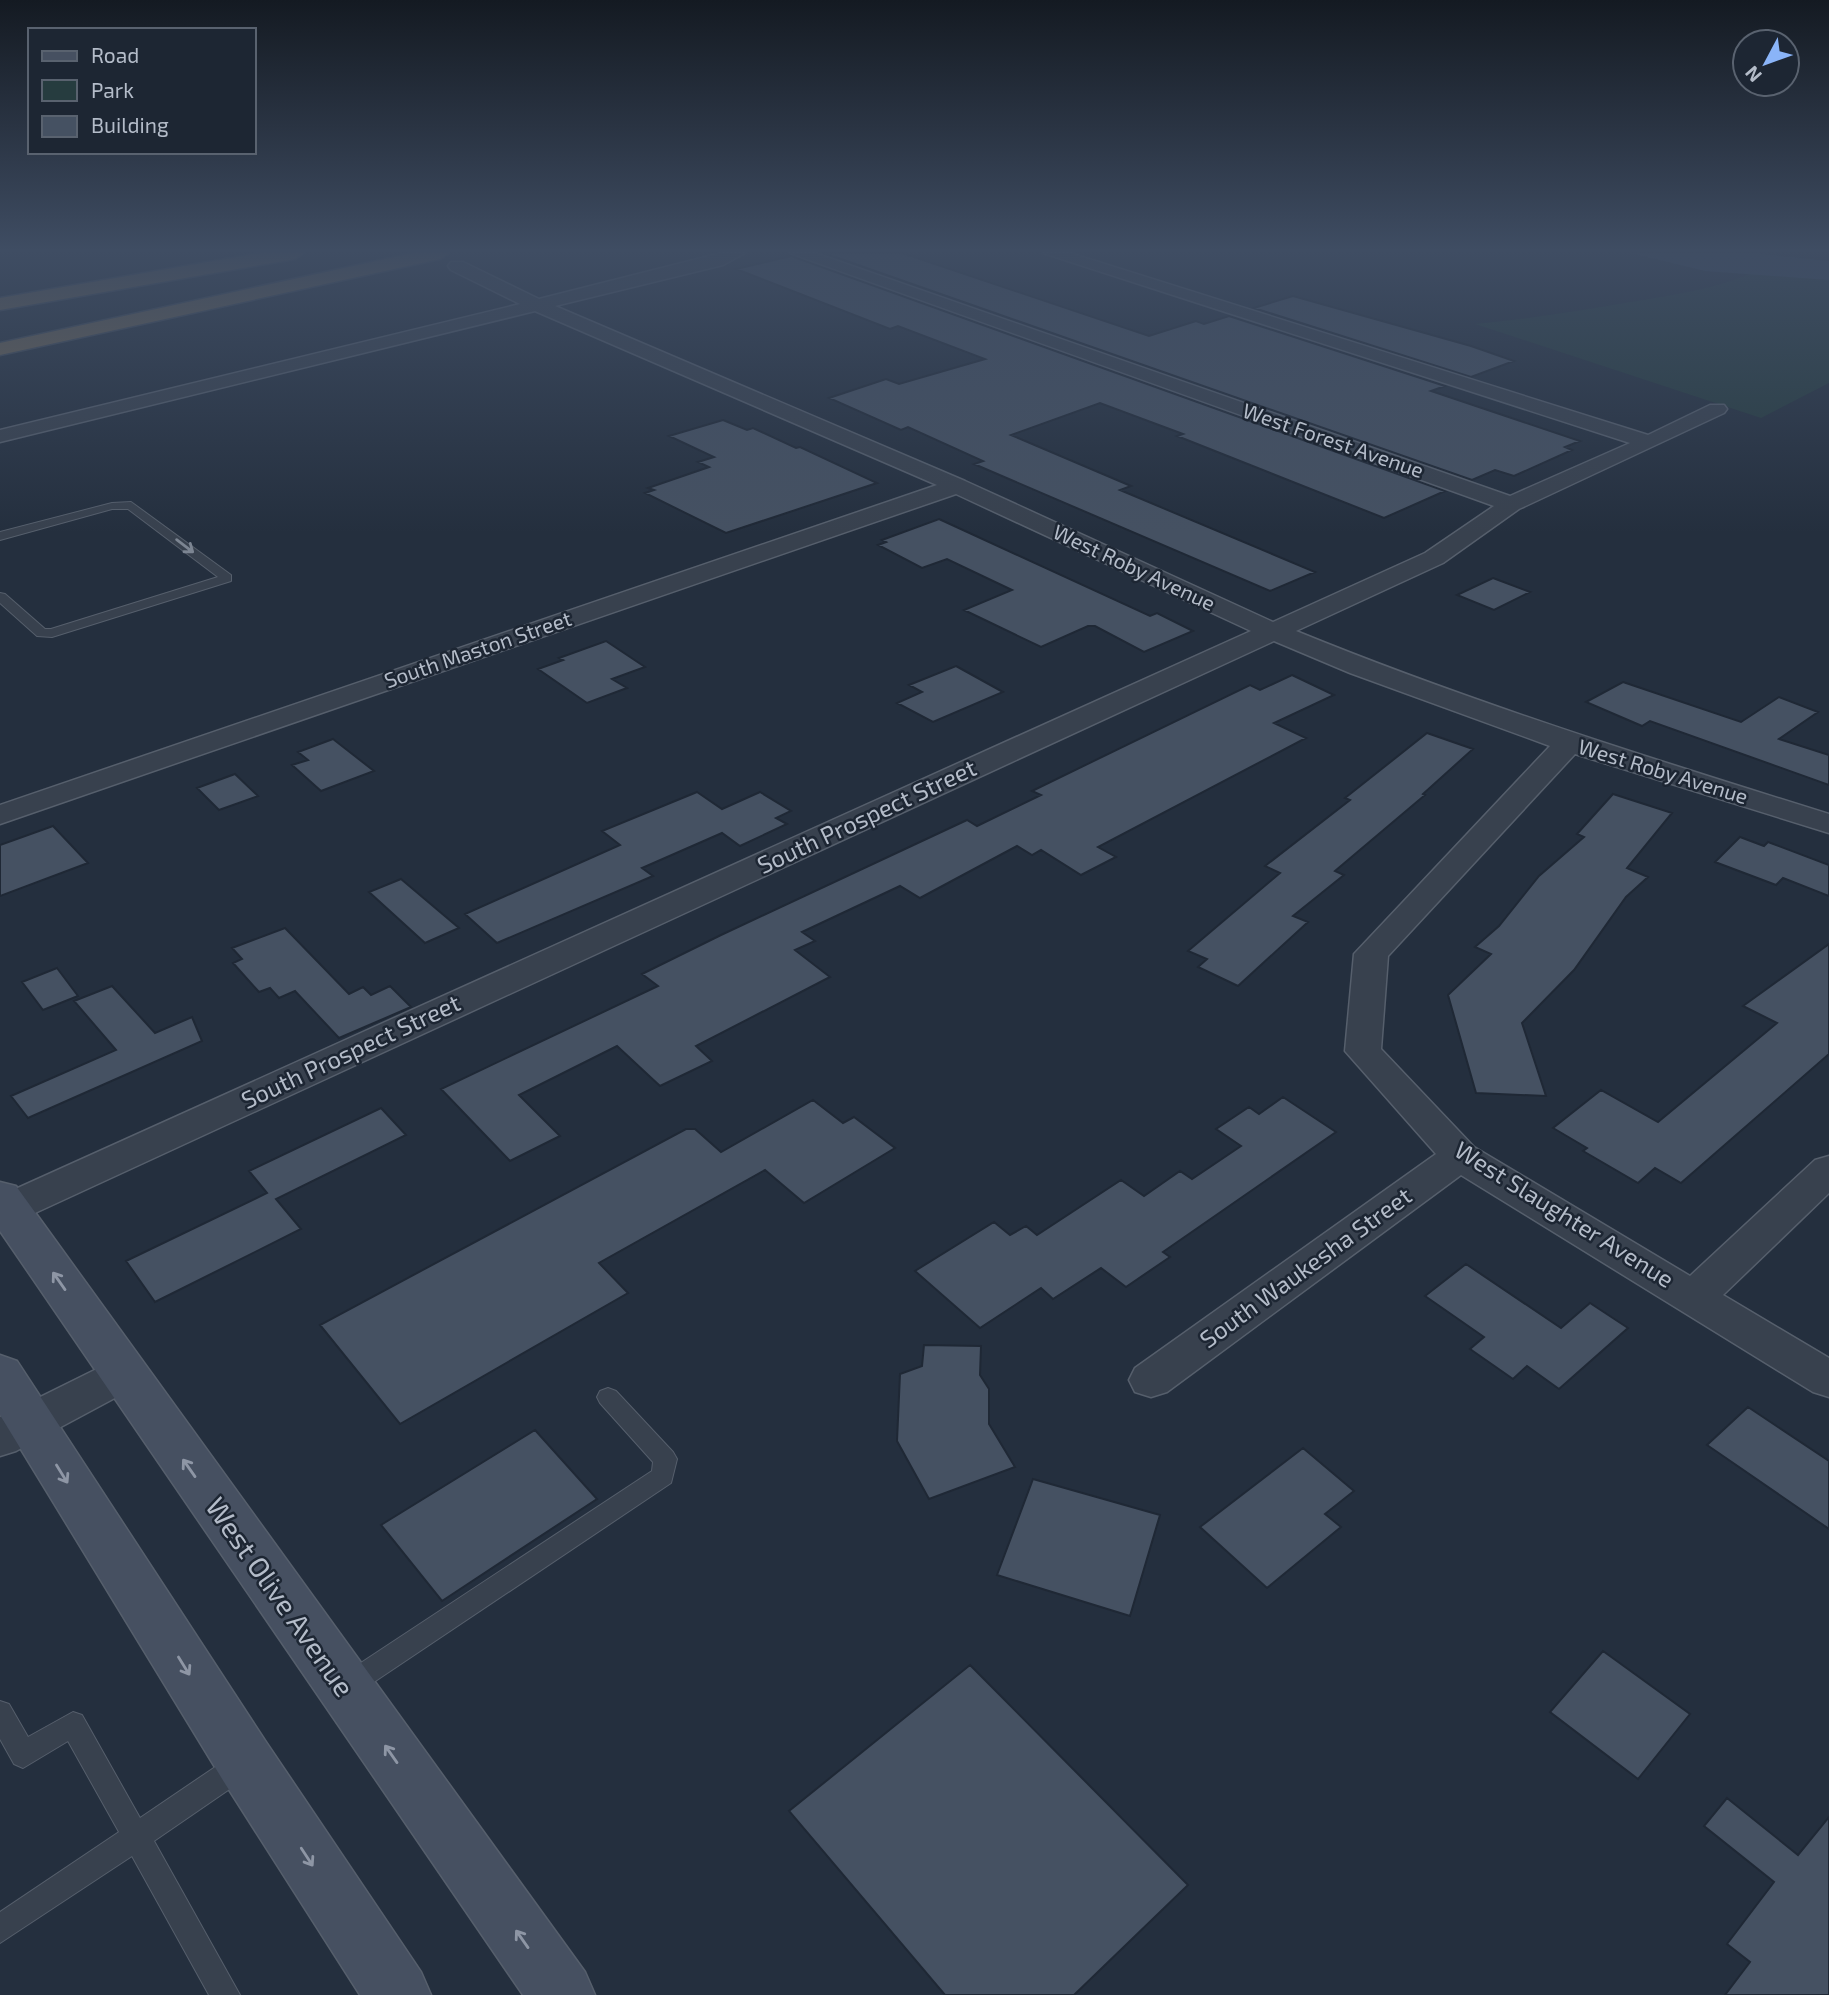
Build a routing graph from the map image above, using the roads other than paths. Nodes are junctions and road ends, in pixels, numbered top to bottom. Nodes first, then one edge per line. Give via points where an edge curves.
1 (61, 346) edge
2 (369, 346) edge
3 (632, 346) edge
4 (1062, 346) edge
5 (1347, 346) edge
6 (0, 361) edge
7 (1717, 409) dead end
8 (0, 436) edge
9 (1650, 442) junction
10 (957, 486) junction
11 (1511, 504) junction
12 (0, 536) edge
13 (0, 596) edge
14 (1273, 632) junction
15 (1569, 743) junction
16 (0, 815) edge
17 (1829, 824) edge
18 (1460, 1156) junction
19 (1829, 1170) edge
20 (4, 1203) edge
21 (1695, 1297) junction
22 (123, 1373) junction
23 (0, 1374) edge
24 (1151, 1380) dead end
25 (1829, 1380) edge
26 (608, 1397) dead end
27 (15, 1430) edge
28 (344, 1688) junction
29 (0, 1713) edge
30 (245, 1762) junction
31 (136, 1838) junction
32 (0, 1929) edge
33 (225, 1995) edge
34 (398, 1995) edge
35 (562, 1995) edge

1 - 6 highway
2 - 8 street
3 - 10 street, West Roby Avenue
4 - 11 street, West Forest Avenue
5 - 9 street
7 - 9 street, South Prospect Street
9 - 11 street, South Prospect Street
10 - 14 street, West Roby Avenue
10 - 16 street, South Maston Street
11 - 14 street, South Prospect Street via 1434,558
12 -> 13 lane via 131,505 227,578 52,633 42,633
14 - 15 street, West Roby Avenue
14 - 20 street, South Prospect Street
15 - 17 street, West Roby Avenue
15 - 18 street, West Slaughter Avenue via 1371,954 1363,1051
18 - 21 street, West Slaughter Avenue
18 - 24 street, South Waukesha Street
19 - 21 street
22 -> 20 main road, West Olive Avenue
21 - 25 street, West Slaughter Avenue
22 - 27 street
28 -> 22 main road, West Olive Avenue
23 - 27 main road
26 - 28 lane via 665,1459 663,1476
27 -> 30 main road
35 -> 28 main road, West Olive Avenue
29 - 31 lane via 23,1755 73,1724
30 - 31 lane
30 -> 34 main road
31 - 32 lane
31 - 33 lane

